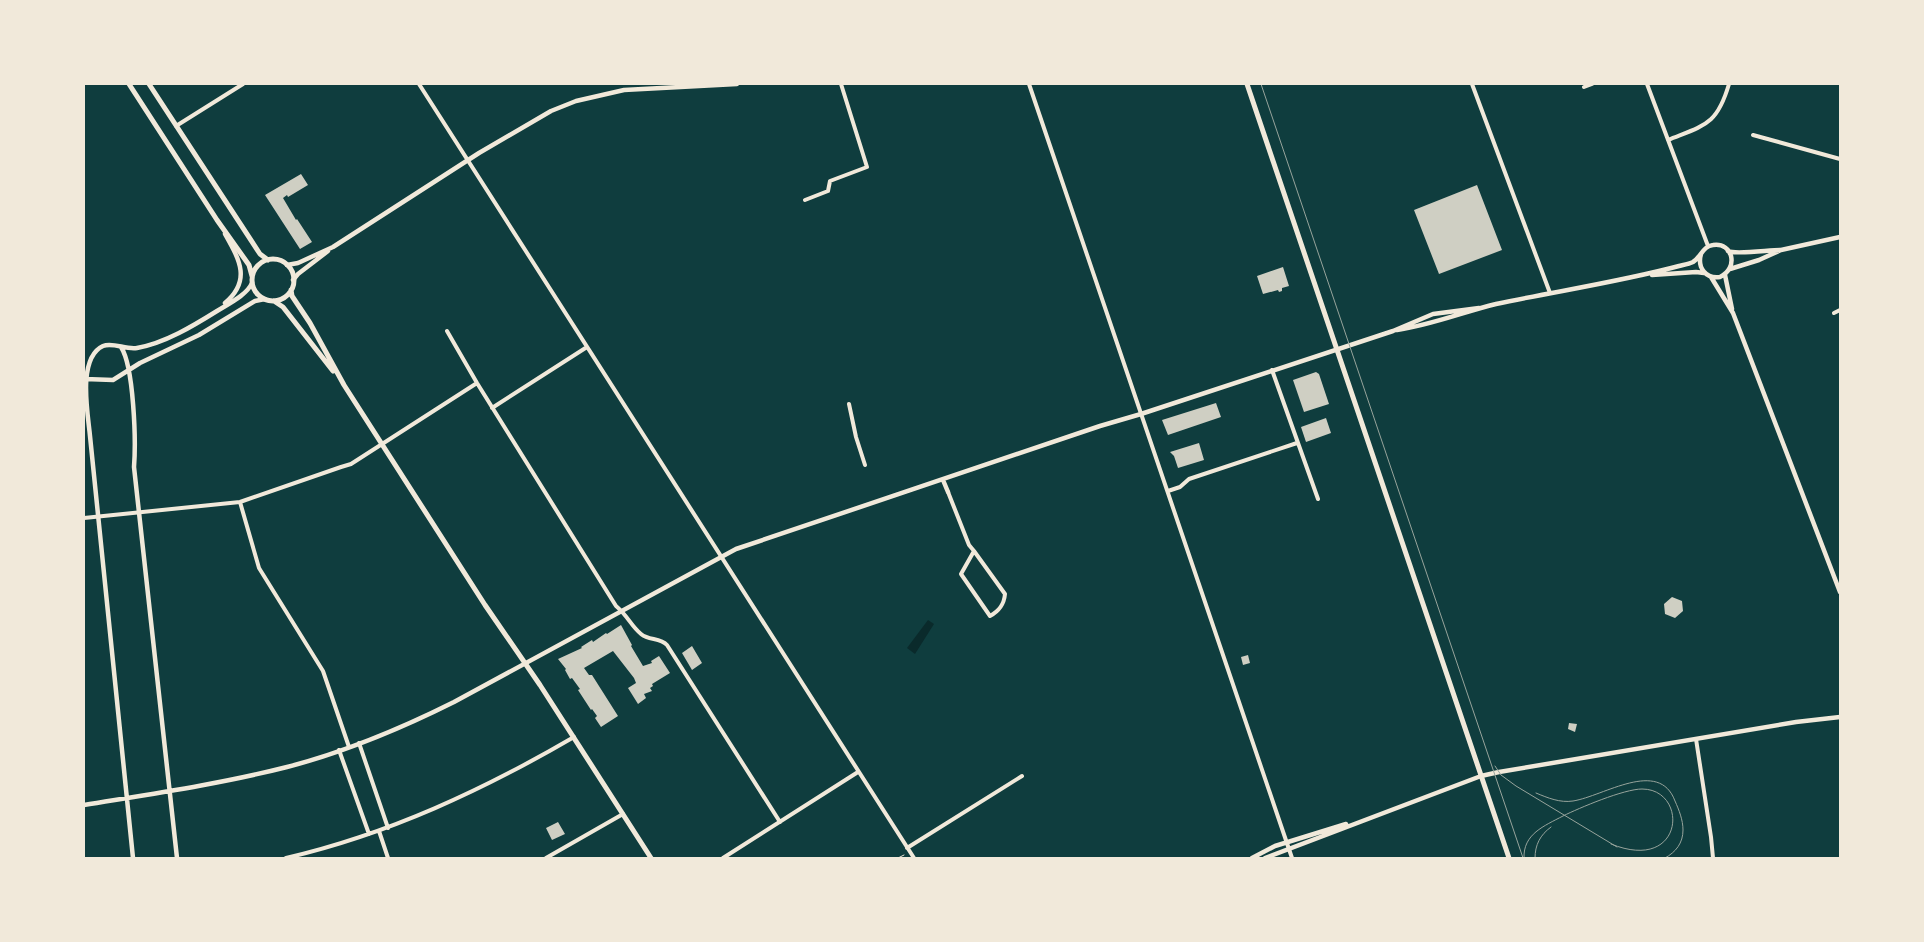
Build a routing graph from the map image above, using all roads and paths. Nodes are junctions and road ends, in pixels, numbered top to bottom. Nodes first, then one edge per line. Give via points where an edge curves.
1 (129, 84) edge
2 (149, 84) edge
3 (243, 84) edge
4 (419, 84) edge
5 (737, 84) edge
6 (841, 84) edge
7 (1029, 84) edge
8 (1247, 84) edge
9 (1472, 84) edge
10 (1592, 84) edge
11 (1647, 84) edge
12 (1729, 84) edge
13 (669, 85) edge
14 (1584, 87) dead end
15 (176, 126) junction
16 (1753, 135) dead end
17 (1668, 140) junction
18 (1840, 159) edge
19 (468, 160) junction
20 (804, 200) dead end
21 (217, 220) junction
22 (1840, 238) edge
23 (1708, 246) junction
24 (332, 247) junction
25 (1781, 250) junction
26 (1728, 251) junction
27 (1701, 254) junction
28 (268, 260) junction
29 (287, 265) junction
30 (1730, 269) junction
31 (1648, 274) junction
32 (1708, 275) junction
33 (1725, 275) junction
34 (252, 276) junction
35 (293, 280) junction
36 (252, 283) junction
37 (291, 290) junction
38 (1550, 293) junction
39 (265, 299) junction
40 (274, 301) junction
41 (1479, 308) junction
42 (1840, 310) edge
43 (213, 313) junction
44 (1733, 313) junction
45 (1834, 313) dead end
46 (448, 331) dead end
47 (1393, 331) junction
48 (587, 346) junction
49 (121, 347) junction
50 (1337, 348) junction
51 (90, 361) junction
52 (84, 362) edge
53 (128, 370) junction
54 (1272, 370) junction
55 (85, 379) edge
56 (477, 383) junction
57 (344, 385) junction
58 (849, 404) dead end
59 (492, 408) junction
60 (1141, 414) junction
61 (1296, 443) junction
62 (382, 444) junction
63 (865, 466) dead end
64 (943, 480) junction
65 (1168, 491) junction
66 (948, 492) joint
67 (1318, 499) dead end
68 (240, 502) junction
69 (139, 512) junction
70 (98, 517) junction
71 (84, 518) edge
72 (974, 551) junction
73 (720, 556) junction
74 (1840, 592) edge
75 (621, 610) junction
76 (526, 663) junction
77 (1840, 717) edge
78 (574, 737) junction
79 (1696, 739) junction
80 (360, 744) junction
81 (348, 747) junction
82 (339, 750) junction
83 (858, 772) junction
84 (1022, 776) dead end
85 (1482, 776) junction
86 (169, 790) junction
87 (128, 798) junction
88 (84, 805) edge
89 (623, 814) junction
90 (1366, 819) junction
91 (780, 822) junction
92 (388, 828) junction
93 (379, 831) junction
94 (369, 834) junction
95 (1286, 842) junction
96 (907, 848) junction
97 (1289, 850) junction
98 (904, 855) dead end
99 (133, 858) edge
100 (177, 858) edge
101 (286, 858) edge
102 (388, 858) edge
103 (546, 858) edge
104 (651, 858) edge
105 (723, 858) edge
106 (898, 858) edge
107 (914, 858) edge
108 (1252, 858) edge
109 (1265, 858) edge
110 (1292, 858) edge
111 (1509, 858) edge
112 (1712, 858) edge

1 - 21 main road
2 - 15 main road
3 - 15 street
4 - 19 street
5 - 13 street
6 - 20 street via 867,167 830,181 828,191
7 - 60 street
8 - 50 main road
9 - 38 street
10 - 14 street
11 - 17 street
12 - 17 street via 1722,106 1706,125
13 - 19 street via 618,91 576,101 527,123
15 - 28 main road via 260,254
16 - 18 street
17 - 23 street
19 - 24 street
19 - 48 street
21 - 34 main road via 249,265
21 - 43 street via 238,258 241,272 234,295
22 - 25 street
23 - 26 street via 1719,245
23 - 27 street
24 - 29 street
24 - 35 street
25 - 26 street
25 - 30 street
26 - 30 street via 1732,258
27 - 31 street via 1687,264
27 - 32 street via 1700,265
28 - 29 main road via 278,260
28 - 34 main road via 256,267
29 - 35 main road
30 - 33 street
31 - 32 street via 1696,272
31 - 38 street
32 - 33 street via 1718,278
32 - 44 street
33 - 44 street
34 - 36 main road
35 - 37 main road
36 - 39 main road via 256,292
36 - 43 street
37 - 40 main road via 284,298
37 - 57 main road
38 - 41 street
39 - 40 main road
39 - 53 street
40 - 57 main road via 283,307
41 - 47 street
41 - 47 street via 1433,314
42 - 45 street
43 - 49 street via 168,338 136,348
44 - 74 street
46 - 56 street
47 - 50 street
48 - 59 street
48 - 73 street
49 - 51 street via 102,346
49 - 53 street
50 - 54 street
50 - 85 main road
51 - 52 street
51 - 55 street
53 - 55 street via 113,380
53 - 69 street
54 - 60 street
54 - 61 street
55 - 70 street
56 - 59 street
56 - 62 street
57 - 62 main road
58 - 63 street
59 - 75 street
60 - 64 street
60 - 65 street
61 - 65 street via 1189,479
61 - 67 street
62 - 68 street via 351,464
62 - 76 main road via 485,606
64 - 66 street
64 - 73 street
65 - 95 street
66 - 72 street
68 - 69 street
68 - 81 street via 259,568 322,671
69 - 70 street
69 - 86 street
70 - 71 street
70 - 87 street
72 - 72 street via 1005,594 998,612 990,616 961,574
73 - 75 street
73 - 83 street
75 - 76 street
75 - 91 street via 641,634 667,645
76 - 78 main road
76 - 80 street via 418,720
77 - 79 street
78 - 89 main road
78 - 92 street via 482,787
79 - 85 street
79 - 112 street via 1712,837
80 - 81 street
80 - 92 street
81 - 82 street
82 - 86 street via 288,767
82 - 94 street
83 - 91 street
83 - 96 street
84 - 96 street
85 - 90 street
85 - 111 main road
86 - 87 street
86 - 100 street
87 - 88 street
87 - 99 street
89 - 103 street
89 - 104 main road
90 - 95 street
90 - 97 street
91 - 105 street
92 - 93 street
93 - 94 street
93 - 102 street
94 - 101 street
95 - 97 street
95 - 108 street
96 - 107 street
97 - 109 street
97 - 110 street
98 - 106 path

